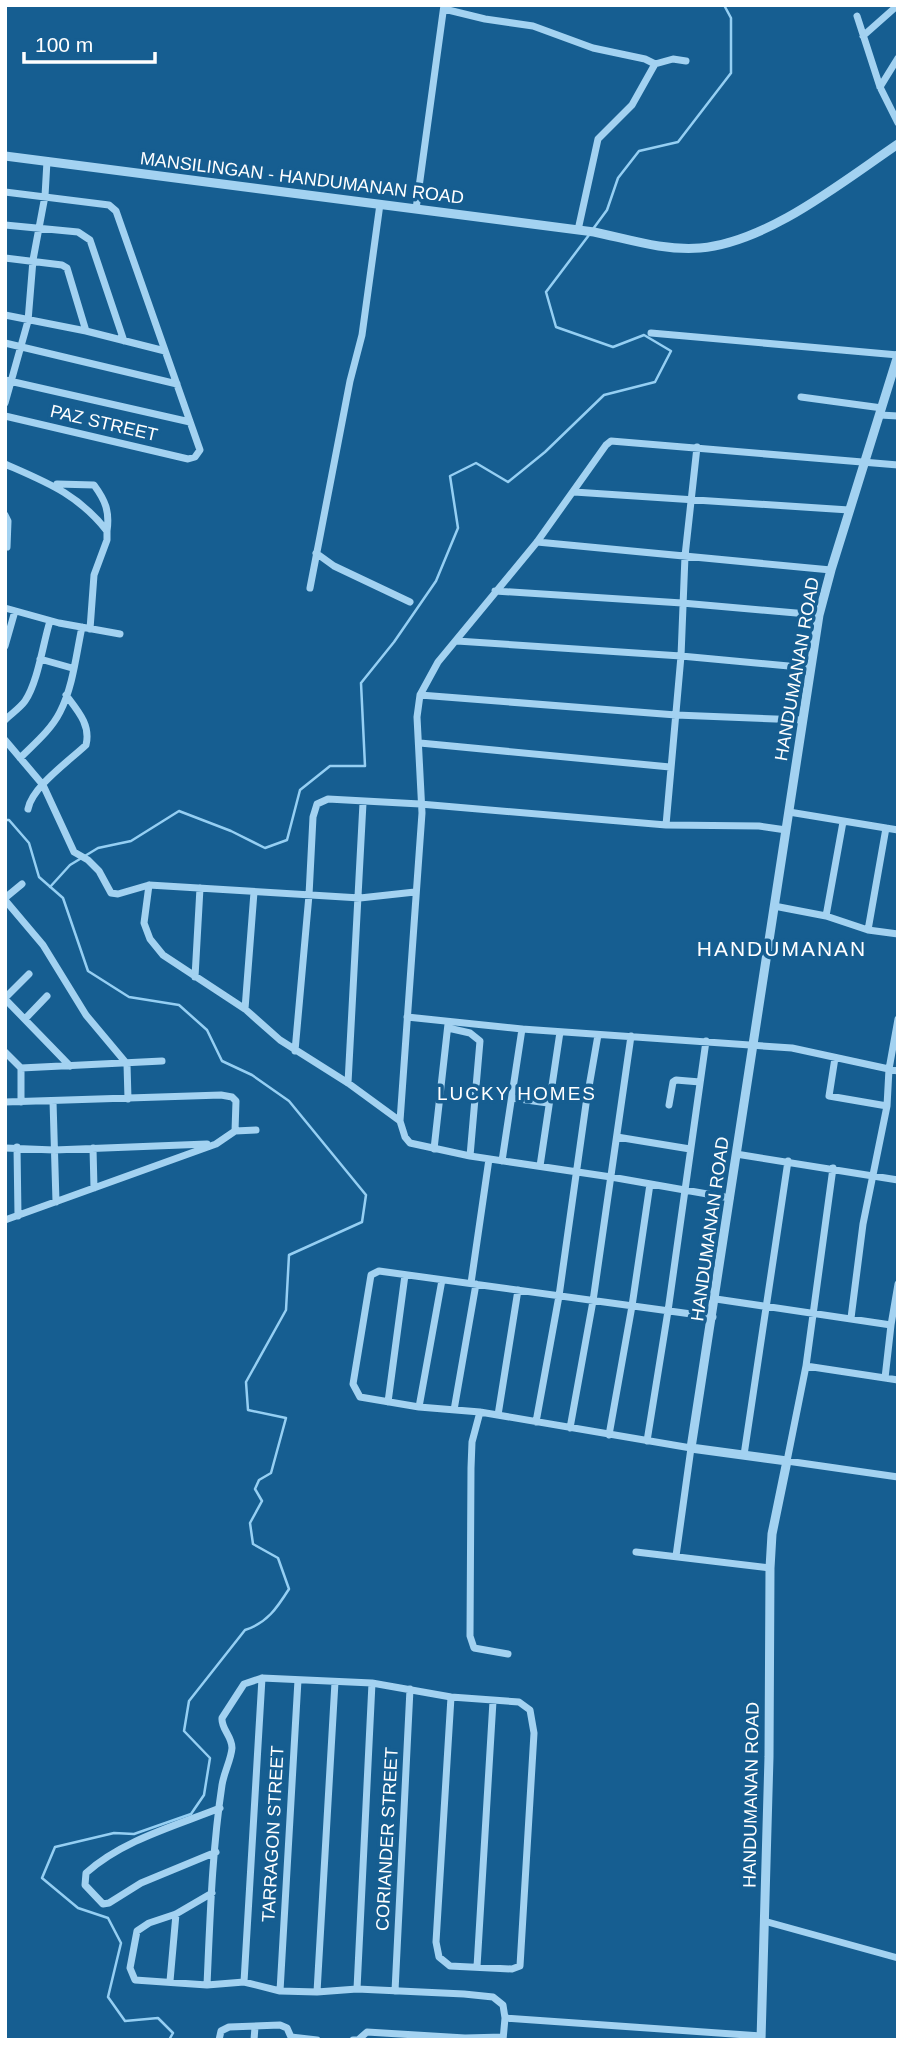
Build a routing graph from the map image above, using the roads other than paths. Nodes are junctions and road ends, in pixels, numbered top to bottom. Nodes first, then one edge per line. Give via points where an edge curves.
1 (898, 5) edge
2 (444, 7) edge
3 (857, 16) dead end
4 (863, 36) junction
5 (898, 58) edge
6 (685, 61) dead end
7 (655, 64) junction
8 (880, 87) junction
9 (898, 123) edge
10 (898, 145) edge
11 (5, 156) edge
12 (47, 161) junction
13 (5, 192) edge
14 (45, 196) junction
15 (380, 204) junction
16 (416, 209) junction
17 (5, 225) edge
18 (39, 229) junction
19 (580, 230) junction
20 (5, 258) edge
21 (33, 260) junction
22 (5, 315) edge
23 (28, 321) junction
24 (86, 331) junction
25 (651, 333) dead end
26 (124, 341) junction
27 (5, 344) edge
28 (20, 348) junction
29 (165, 351) junction
30 (898, 355) edge
31 (8, 381) edge
32 (177, 384) junction
33 (801, 397) dead end
34 (5, 403) edge
35 (881, 412) junction
36 (5, 416) edge
37 (898, 416) edge
38 (190, 422) junction
39 (697, 447) junction
40 (865, 462) junction
41 (5, 464) edge
42 (898, 465) edge
43 (16, 469) junction
44 (5, 470) edge
45 (53, 484) junction
46 (574, 492) junction
47 (692, 499) junction
48 (849, 510) junction
49 (5, 515) edge
50 (107, 531) junction
51 (537, 542) junction
52 (7, 547) edge
53 (316, 553) junction
54 (685, 556) junction
55 (831, 570) junction
56 (310, 588) dead end
57 (495, 591) junction
58 (410, 602) dead end
59 (682, 603) junction
60 (5, 608) edge
61 (15, 611) junction
62 (819, 615) junction
63 (50, 621) junction
64 (86, 628) junction
65 (120, 634) dead end
66 (457, 641) junction
67 (5, 646) edge
68 (681, 656) junction
69 (40, 659) junction
70 (72, 668) junction
71 (810, 668) junction
72 (66, 695) junction
73 (420, 695) junction
74 (676, 715) junction
75 (5, 720) edge
76 (802, 720) junction
77 (5, 740) edge
78 (420, 743) junction
79 (20, 758) junction
80 (670, 767) junction
81 (43, 785) junction
82 (363, 803) junction
83 (420, 804) junction
84 (28, 809) dead end
85 (789, 812) junction
86 (844, 822) junction
87 (666, 825) junction
88 (886, 828) junction
89 (786, 830) junction
90 (898, 830) edge
91 (22, 884) dead end
92 (149, 885) junction
93 (200, 888) junction
94 (254, 892) junction
95 (415, 892) junction
96 (309, 895) junction
97 (360, 898) junction
98 (5, 899) edge
99 (774, 905) junction
100 (826, 916) junction
101 (867, 930) junction
102 (898, 934) edge
103 (29, 974) dead end
104 (195, 977) junction
105 (47, 996) dead end
106 (5, 999) edge
107 (245, 1009) junction
108 (407, 1017) junction
109 (25, 1019) junction
110 (898, 1019) edge
111 (448, 1025) junction
112 (522, 1029) junction
113 (560, 1032) junction
114 (598, 1035) junction
115 (631, 1036) junction
116 (706, 1041) junction
117 (753, 1044) junction
118 (295, 1051) junction
119 (5, 1052) edge
120 (835, 1058) junction
121 (162, 1061) dead end
122 (127, 1064) junction
123 (70, 1066) junction
124 (21, 1068) junction
125 (889, 1069) junction
126 (898, 1070) edge
127 (700, 1082) junction
128 (348, 1083) junction
129 (512, 1098) junction
130 (128, 1099) junction
131 (53, 1101) junction
132 (5, 1102) edge
133 (22, 1102) junction
134 (548, 1103) junction
135 (669, 1105) dead end
136 (887, 1106) junction
137 (400, 1121) junction
138 (256, 1130) dead end
139 (235, 1131) junction
140 (617, 1137) junction
141 (216, 1144) junction
142 (17, 1147) junction
143 (5, 1148) edge
144 (93, 1148) junction
145 (434, 1149) junction
146 (690, 1149) junction
147 (54, 1150) junction
148 (736, 1154) junction
149 (470, 1156) junction
150 (489, 1159) junction
151 (502, 1161) junction
152 (788, 1161) junction
153 (540, 1166) junction
154 (833, 1168) junction
155 (576, 1172) junction
156 (873, 1175) junction
157 (611, 1177) junction
158 (898, 1180) edge
159 (650, 1184) junction
160 (94, 1188) junction
161 (684, 1190) junction
162 (730, 1198) junction
163 (55, 1202) junction
164 (18, 1216) junction
165 (5, 1220) edge
166 (405, 1275) junction
167 (442, 1280) junction
168 (473, 1284) junction
169 (898, 1284) edge
170 (518, 1290) junction
171 (559, 1296) junction
172 (716, 1299) junction
173 (593, 1301) junction
174 (632, 1306) junction
175 (768, 1306) junction
176 (668, 1311) junction
177 (812, 1312) junction
178 (713, 1317) junction
179 (851, 1318) junction
180 (891, 1325) junction
181 (806, 1366) junction
182 (886, 1378) junction
183 (898, 1380) edge
184 (388, 1402) junction
185 (419, 1407) junction
186 (454, 1410) junction
187 (480, 1412) junction
188 (498, 1415) junction
189 (536, 1422) junction
190 (570, 1428) junction
191 (609, 1435) junction
192 (647, 1441) junction
193 (691, 1448) junction
194 (744, 1455) junction
195 (787, 1461) junction
196 (898, 1477) edge
197 (636, 1552) dead end
198 (676, 1556) junction
199 (769, 1568) junction
200 (508, 1654) dead end
201 (262, 1678) junction
202 (298, 1680) junction
203 (335, 1682) junction
204 (372, 1683) junction
205 (410, 1689) junction
206 (450, 1696) junction
207 (493, 1701) junction
208 (220, 1808) junction
209 (216, 1852) junction
210 (212, 1893) junction
211 (176, 1914) junction
212 (764, 1921) junction
213 (898, 1958) edge
214 (477, 1967) junction
215 (170, 1981) junction
216 (244, 1982) junction
217 (207, 1985) junction
218 (357, 1989) junction
219 (280, 1991) junction
220 (395, 1991) junction
221 (317, 1992) junction
222 (505, 2018) junction
223 (255, 2027) junction
224 (395, 2037) edge
225 (291, 2038) edge
226 (503, 2038) edge
227 (761, 2038) edge
228 (428, 2039) edge
229 (465, 2039) edge
230 (219, 2040) edge
231 (254, 2040) edge
232 (317, 2040) edge
233 (356, 2040) edge

1 - 4 street
2 - 7 street via 533,26
2 - 16 street
3 - 4 street
4 - 8 street
5 - 8 street
6 - 7 street
7 - 19 street via 639,96 598,139
8 - 9 street
10 - 19 street, MANSILINGAN - HANDUMANAN ROAD via 811,202 741,239 700,248 669,248
11 - 12 street, MANSILINGAN - HANDUMANAN ROAD
12 - 14 street
12 - 15 street, MANSILINGAN - HANDUMANAN ROAD
13 - 14 street
14 - 18 street
14 - 29 street via 108,205 116,211
15 - 16 street, MANSILINGAN - HANDUMANAN ROAD
15 - 53 street via 362,335
16 - 19 street, MANSILINGAN - HANDUMANAN ROAD
17 - 18 street
18 - 21 street
18 - 26 street via 78,232 90,240
20 - 21 street
21 - 23 street
21 - 24 street via 66,268
22 - 23 street
23 - 24 street
23 - 28 street
24 - 26 street
25 - 30 street
26 - 29 street
27 - 28 street
28 - 31 street
28 - 32 street
29 - 32 street
30 - 35 street, HANDUMANAN ROAD
31 - 34 street
31 - 38 street
32 - 38 street
33 - 35 street
35 - 37 street
35 - 40 street, HANDUMANAN ROAD
36 - 38 street, PAZ STREET via 188,459 200,450
39 - 40 street
39 - 46 street via 611,441
39 - 47 street
40 - 42 street
40 - 48 street, HANDUMANAN ROAD
41 - 43 street
43 - 44 street
43 - 45 street
45 - 50 street
45 - 50 street via 94,485 106,502
46 - 47 street
46 - 51 street
47 - 48 street
47 - 54 street
48 - 55 street, HANDUMANAN ROAD
49 - 52 street
50 - 64 street
51 - 54 street
51 - 57 street
53 - 56 street
53 - 58 street
54 - 55 street
54 - 59 street
55 - 62 street, HANDUMANAN ROAD
57 - 59 street
57 - 66 street
59 - 62 street
59 - 68 street
60 - 61 street
61 - 63 street
61 - 67 street
62 - 71 street, HANDUMANAN ROAD
63 - 64 street
63 - 69 street
64 - 65 street
64 - 70 street
66 - 68 street
66 - 73 street
68 - 71 street
68 - 74 street
69 - 70 street
69 - 75 street via 26,700
70 - 72 street
71 - 76 street, HANDUMANAN ROAD
72 - 79 street via 52,724
72 - 81 street via 87,728 86,745
73 - 74 street
73 - 78 street
74 - 76 street
74 - 80 street
76 - 85 street, HANDUMANAN ROAD
77 - 79 street
78 - 80 street
78 - 83 street
79 - 81 street
80 - 87 street
81 - 84 street
81 - 92 street via 74,852 99,871 110,893
82 - 83 street
82 - 96 street via 328,799 317,804
82 - 97 street
83 - 87 street
83 - 95 street
85 - 86 street
85 - 89 street, HANDUMANAN ROAD
86 - 88 street
86 - 100 street
87 - 89 street
88 - 90 street
88 - 101 street
89 - 99 street, HANDUMANAN ROAD
91 - 98 street
92 - 93 street
92 - 104 street via 144,923 150,939 163,955
93 - 94 street
93 - 104 street
94 - 96 street
94 - 107 street
95 - 97 street
95 - 108 street
96 - 97 street
96 - 118 street
97 - 128 street
98 - 122 street via 43,944 86,1015
99 - 100 street
99 - 117 street, HANDUMANAN ROAD
100 - 101 street
101 - 102 street
103 - 106 street
104 - 107 street
105 - 109 street
106 - 109 street
107 - 118 street
108 - 111 street
108 - 137 street
109 - 123 street
110 - 125 street
111 - 112 street
111 - 145 street
111 - 149 street via 470,1032 480,1041
112 - 113 street
112 - 129 street
113 - 114 street
113 - 134 street
114 - 115 street
114 - 155 street
115 - 116 street
115 - 140 street
116 - 117 street
116 - 127 street
117 - 120 street
117 - 148 street, HANDUMANAN ROAD
118 - 128 street
119 - 124 street
120 - 125 street
120 - 136 street via 829,1096
121 - 122 street
122 - 123 street
122 - 130 street
123 - 124 street
124 - 133 street
125 - 126 street
125 - 136 street
127 - 135 street via 673,1082
127 - 146 street
128 - 137 street
129 - 134 street
129 - 151 street
130 - 131 street
130 - 139 street via 232,1097 236,1101
131 - 133 street
131 - 147 street
132 - 133 street
134 - 153 street
136 - 156 street
137 - 145 street via 411,1143
138 - 139 street
139 - 141 street
140 - 146 street
140 - 157 street
141 - 144 street
141 - 160 street
142 - 143 street
142 - 147 street
142 - 164 street
144 - 147 street
144 - 160 street
145 - 149 street
146 - 161 street
147 - 163 street
148 - 152 street
148 - 162 street, HANDUMANAN ROAD
149 - 150 street
150 - 151 street
150 - 168 street
151 - 153 street
152 - 154 street
152 - 175 street
153 - 155 street
154 - 156 street
154 - 177 street
155 - 157 street
155 - 171 street
156 - 158 street
156 - 179 street
157 - 159 street
157 - 173 street
159 - 161 street
159 - 174 street
160 - 163 street
161 - 162 street
161 - 176 street
162 - 172 street, HANDUMANAN ROAD
163 - 164 street
164 - 165 street
166 - 167 street
166 - 184 street
166 - 184 street via 379,1271 371,1275 353,1384 360,1397
167 - 168 street
167 - 185 street
168 - 170 street
168 - 186 street
169 - 180 street
170 - 171 street
170 - 188 street
171 - 173 street
171 - 189 street
172 - 175 street
172 - 178 street, HANDUMANAN ROAD
173 - 174 street
173 - 190 street
174 - 176 street
174 - 191 street
175 - 177 street
175 - 194 street
176 - 178 street
176 - 192 street
177 - 179 street
177 - 181 street
178 - 193 street, HANDUMANAN ROAD
179 - 180 street
180 - 182 street
181 - 182 street
181 - 195 street
182 - 183 street
184 - 185 street
185 - 186 street
186 - 187 street
187 - 188 street
187 - 200 street via 472,1442 470,1636 474,1648
188 - 189 street
189 - 190 street
190 - 191 street
191 - 192 street
192 - 193 street
193 - 194 street
193 - 198 street
194 - 195 street
195 - 196 street
195 - 199 street, HANDUMANAN ROAD
197 - 198 street
198 - 199 street
199 - 212 street, HANDUMANAN ROAD
201 - 202 street
201 - 208 street via 244,1684 222,1718 232,1748
201 - 216 street
202 - 203 street
202 - 219 street, TARRAGON STREET
203 - 204 street
203 - 221 street
204 - 205 street
204 - 218 street
205 - 206 street
205 - 220 street, CORIANDER STREET
206 - 207 street
206 - 214 street via 436,1942 439,1957 450,1966
207 - 214 street
207 - 214 street via 519,1702 530,1710 534,1733 521,1958 520,1966 512,1969
208 - 209 street
208 - 209 street via 132,1843 86,1873 85,1885 103,1903 109,1903 141,1883
209 - 210 street
210 - 211 street
210 - 217 street
211 - 215 street
211 - 215 street via 137,1931 130,1968 135,1980
212 - 213 street
212 - 227 street, HANDUMANAN ROAD
215 - 217 street
216 - 217 street
216 - 219 street
218 - 220 street
218 - 221 street
219 - 221 street
220 - 222 street via 493,1997 503,2005
222 - 226 street
222 - 227 street
223 - 225 street via 281,2025
223 - 230 street via 229,2027 221,2031
223 - 231 street
224 - 228 street
224 - 233 street via 367,2032
225 - 232 street
226 - 229 street
228 - 229 street

